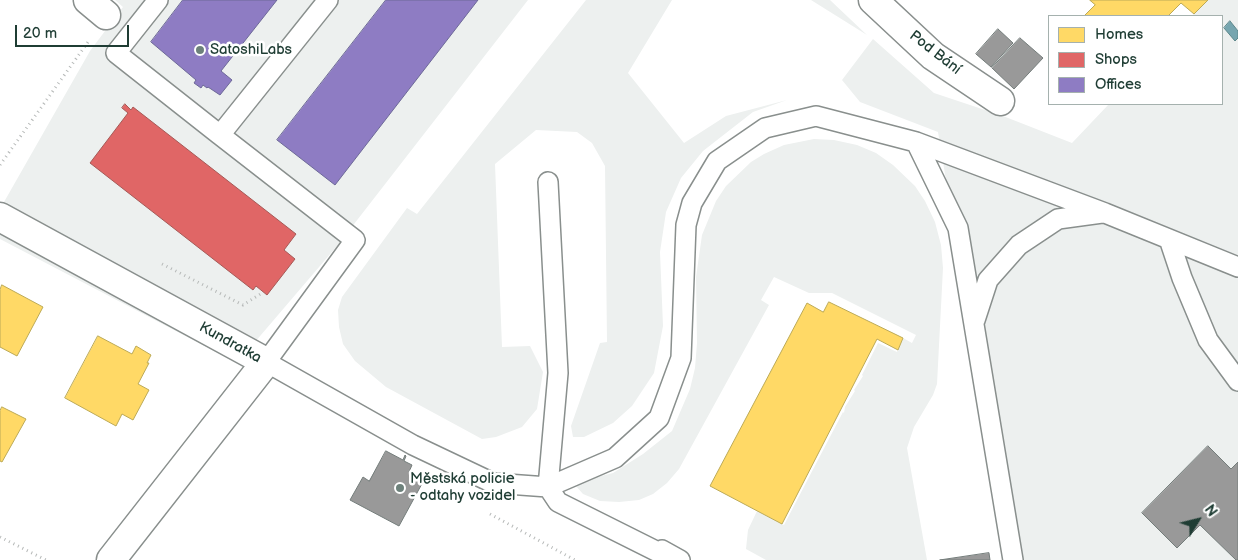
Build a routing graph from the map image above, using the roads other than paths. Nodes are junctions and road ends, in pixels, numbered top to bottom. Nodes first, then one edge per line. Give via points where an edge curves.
1 (158, 0) edge
2 (328, 0) edge
3 (873, 0) edge
4 (1000, 101) dead end
5 (220, 135) junction
6 (916, 142) junction
7 (548, 182) dead end
8 (1105, 213) junction
9 (0, 216) edge
10 (1169, 239) junction
11 (1238, 267) edge
12 (974, 323) junction
13 (266, 362) junction
14 (1238, 380) edge
15 (548, 487) junction
16 (111, 560) edge
17 (680, 560) edge
18 (1013, 560) edge

1 - 5 lane via 116,53
2 - 5 lane
3 - 4 street, Pod Bání via 932,56
5 - 13 lane via 355,240
6 - 8 lane
6 - 12 lane via 958,228
6 - 15 lane via 816,116 766,128 717,162 692,203 686,226 681,358 659,418 615,458
7 - 15 lane via 558,373
8 - 10 lane
8 - 12 lane via 1058,219 1019,245 988,280
9 - 13 street, Kundratka
10 - 11 lane
10 - 14 lane via 1208,340
12 - 18 lane
13 - 15 lane via 413,445 493,483
13 - 16 street, Kundratka
15 - 17 lane via 558,502

